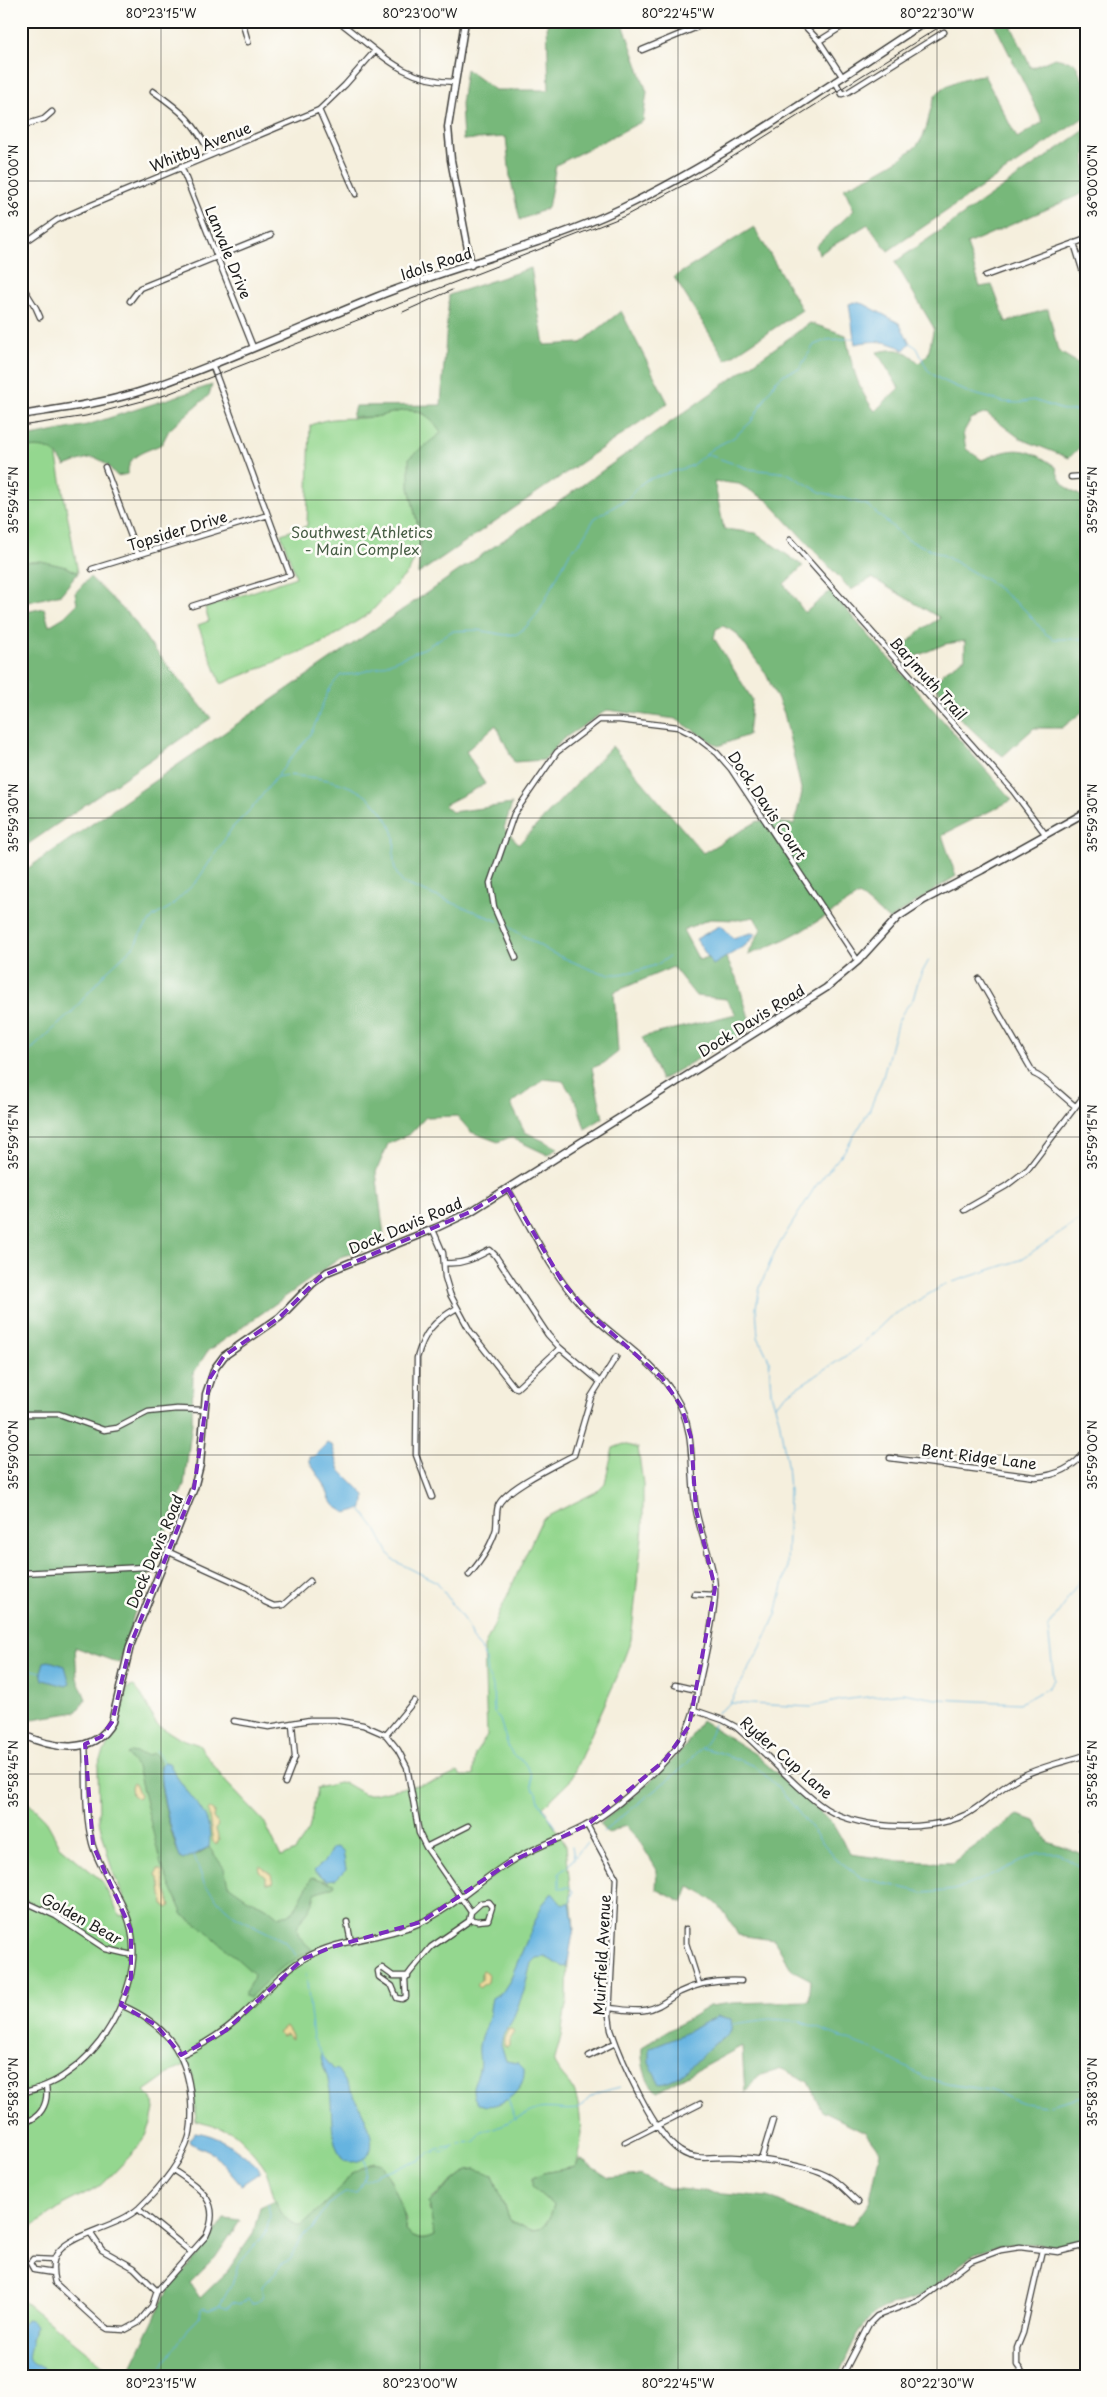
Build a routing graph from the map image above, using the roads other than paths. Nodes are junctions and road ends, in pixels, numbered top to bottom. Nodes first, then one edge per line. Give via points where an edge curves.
1 (242, 21) edge
2 (338, 21) edge
3 (465, 21) edge
4 (712, 21) edge
5 (800, 21) edge
6 (851, 21) edge
7 (927, 21) edge
8 (944, 32) dead end
9 (819, 41) junction
10 (248, 42) dead end
11 (642, 50) dead end
12 (374, 52) junction
13 (842, 76) junction
14 (835, 81) junction
15 (454, 82) junction
16 (153, 91) dead end
17 (319, 110) junction
18 (52, 112) dead end
19 (21, 126) edge
20 (211, 155) junction
21 (181, 166) junction
22 (356, 194) dead end
23 (271, 235) dead end
24 (1086, 239) edge
25 (1074, 243) junction
26 (21, 245) edge
27 (217, 257) junction
28 (470, 265) junction
29 (984, 276) dead end
30 (1086, 282) edge
31 (21, 284) edge
32 (130, 301) dead end
33 (40, 317) dead end
34 (253, 347) junction
35 (212, 364) junction
36 (21, 415) edge
37 (105, 467) dead end
38 (1086, 476) edge
39 (1070, 477) dead end
40 (268, 515) junction
41 (790, 540) dead end
42 (138, 555) junction
43 (92, 570) dead end
44 (192, 606) dead end
45 (1086, 812) edge
46 (1046, 835) junction
47 (1086, 927) edge
48 (1086, 941) edge
49 (516, 958) dead end
50 (858, 962) junction
51 (978, 979) dead end
52 (1086, 1093) edge
53 (1075, 1106) junction
54 (508, 1189) junction
55 (964, 1210) dead end
56 (433, 1230) junction
57 (446, 1263) junction
58 (457, 1308) junction
59 (560, 1348) junction
60 (616, 1357) dead end
61 (600, 1381) junction
62 (204, 1410) junction
63 (21, 1414) edge
64 (1086, 1450) edge
65 (890, 1458) dead end
66 (432, 1497) dead end
67 (169, 1552) junction
68 (162, 1569) junction
69 (21, 1573) edge
70 (469, 1576) dead end
71 (310, 1581) dead end
72 (694, 1594) dead end
73 (715, 1595) junction
74 (675, 1685) dead end
75 (697, 1690) junction
76 (414, 1701) dead end
77 (694, 1710) junction
78 (234, 1721) dead end
79 (292, 1724) junction
80 (21, 1734) edge
81 (386, 1735) junction
82 (85, 1744) junction
83 (1086, 1755) edge
84 (285, 1783) dead end
85 (468, 1826) dead end
86 (587, 1826) junction
87 (426, 1847) junction
88 (460, 1898) junction
89 (21, 1900) edge
90 (471, 1912) junction
91 (470, 1918) junction
92 (347, 1922) dead end
93 (686, 1929) dead end
94 (351, 1942) junction
95 (132, 1955) junction
96 (408, 1976) junction
97 (741, 1980) dead end
98 (698, 1984) junction
99 (121, 2005) junction
100 (610, 2008) junction
101 (616, 2043) junction
102 (181, 2056) junction
103 (589, 2056) dead end
104 (46, 2086) junction
105 (21, 2093) edge
106 (700, 2104) dead end
107 (773, 2120) dead end
108 (21, 2123) edge
109 (656, 2127) junction
110 (625, 2142) dead end
111 (761, 2160) junction
112 (173, 2170) junction
113 (858, 2202) dead end
114 (138, 2209) junction
115 (92, 2234) junction
116 (1084, 2246) edge
117 (1042, 2250) junction
118 (191, 2252) junction
119 (1086, 2254) edge
120 (54, 2260) junction
121 (53, 2273) junction
122 (157, 2291) junction
123 (842, 2376) edge
124 (1024, 2376) edge

1 - 10 street
2 - 12 street
3 - 15 street
4 - 11 street
5 - 9 street
6 - 9 street
7 - 13 street, Idols Road
8 - 14 street via 848,92 842,94
9 - 13 street
12 - 15 street via 409,74
12 - 17 street, Whitby Avenue
13 - 14 street, Idols Road
14 - 28 street, Idols Road via 666,186 560,234
15 - 28 street via 448,127
16 - 20 street via 178,108 199,130
17 - 20 street, Whitby Avenue
17 - 22 street
18 - 19 street via 44,119
20 - 21 street, Whitby Avenue
21 - 26 street, Whitby Avenue via 57,220
21 - 27 street, Lanvale Drive
23 - 27 street
24 - 25 street
25 - 29 street
25 - 30 street
27 - 32 street via 140,288
27 - 34 street, Lanvale Drive
28 - 34 street, Idols Road via 397,289
31 - 33 street
34 - 35 street, Idols Road
35 - 36 street, Idols Road via 117,398
35 - 40 street
37 - 42 street
38 - 39 street
40 - 42 street, Topsider Drive
40 - 44 street via 290,575
41 - 46 street, Barjmuth Trail via 1013,791
42 - 43 street, Topsider Drive
45 - 46 street, Dock Davis Road
46 - 50 street, Dock Davis Road via 898,917
47 - 48 street
49 - 50 street, Dock Davis Court via 494,907 490,883 514,814 557,752 599,720 618,720 678,727 718,753
50 - 54 street, Dock Davis Road via 826,988
51 - 53 street via 1034,1074 1043,1077
52 - 53 street
53 - 55 street via 1028,1169
54 - 56 street, Dock Davis Road
54 - 73 street via 562,1281 588,1312 662,1378 681,1406 690,1437 696,1510 713,1571
56 - 57 street
56 - 62 street, Dock Davis Road via 358,1258 320,1277 280,1317 219,1361 208,1386
57 - 58 street via 444,1277
57 - 59 street via 469,1261 490,1250
58 - 59 street via 470,1331 514,1387 517,1388
58 - 66 street via 430,1327 417,1358 416,1455
59 - 61 street
60 - 61 street
61 - 70 street via 591,1397 574,1455 521,1484 504,1498 498,1507 490,1546
62 - 63 street via 148,1412 117,1428 104,1430 59,1414
62 - 67 street, Dock Davis Road via 198,1476
64 - 65 street, Bent Ridge Lane via 1062,1472 1035,1477
67 - 68 street, Dock Davis Road
67 - 71 street via 248,1588 274,1606 283,1605
68 - 69 street
68 - 82 street, Dock Davis Road via 130,1646 112,1722 101,1737
72 - 73 street
73 - 75 street
74 - 75 street
75 - 77 street
76 - 81 street
77 - 83 street, Ryder Cup Lane via 736,1727 826,1809 848,1819 876,1825 938,1824 975,1809 1019,1778
77 - 86 street via 674,1751 616,1805
78 - 79 street via 260,1726
79 - 81 street via 335,1720 363,1724
79 - 84 street via 295,1757
80 - 82 street, Dock Davis Road via 60,1746
81 - 87 street via 407,1767 419,1832
82 - 95 street via 90,1834 97,1857 127,1916
85 - 87 street
86 - 88 street via 510,1862
86 - 100 street, Muirfield Avenue via 616,1878
87 - 88 street
88 - 90 street
88 - 94 street via 414,1925
89 - 95 street, Golden Bear via 56,1916 106,1949
90 - 91 street
90 - 91 street via 482,1903 488,1902 492,1907 488,1920
91 - 96 street via 431,1947
92 - 94 street
93 - 98 street via 686,1943
94 - 102 street via 322,1950 294,1965 225,2031
95 - 99 street via 131,1978
96 - 96 street via 393,1976 382,1968 378,1971 379,1977 388,1981 397,1998 402,1999 406,1997 405,1979
97 - 98 street
98 - 100 street via 652,2009
99 - 102 street via 156,2025
99 - 104 street via 94,2048 66,2075
100 - 101 street, Muirfield Avenue via 610,2023
101 - 103 street
101 - 109 street, Muirfield Avenue
102 - 112 street via 189,2084 191,2123 186,2146
104 - 105 street
104 - 108 street via 47,2098 42,2111
106 - 109 street
107 - 111 street
109 - 110 street
109 - 111 street, Muirfield Avenue via 669,2143 689,2156
111 - 113 street, Muirfield Avenue via 822,2174 836,2181
112 - 114 street
112 - 118 street via 198,2187 212,2209 210,2228
114 - 115 street
114 - 118 street
115 - 120 street via 66,2244
115 - 122 street via 102,2250 134,2268
116 - 117 street via 1058,2252
116 - 119 street
117 - 123 street via 1020,2248 988,2253 951,2274 921,2299 877,2316 869,2324
117 - 124 street via 1017,2348 1017,2365
118 - 122 street
120 - 121 street
120 - 121 street via 33,2258 30,2263 34,2270
121 - 122 street via 62,2291 100,2324 116,2331 132,2328 138,2323 152,2306

